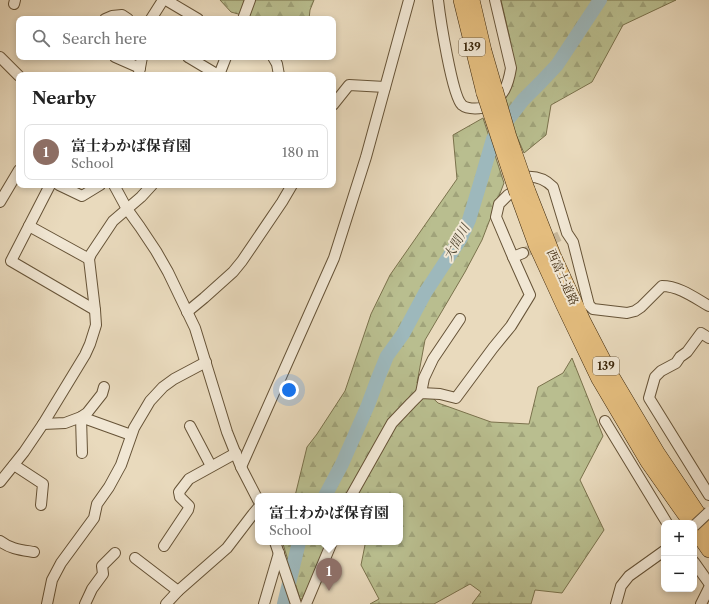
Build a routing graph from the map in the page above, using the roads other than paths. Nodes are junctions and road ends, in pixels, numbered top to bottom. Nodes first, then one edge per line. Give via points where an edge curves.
1 (163, 0) edge
2 (166, 0) edge
3 (250, 0) edge
4 (410, 0) edge
5 (438, 0) edge
6 (461, 0) edge
7 (472, 0) edge
8 (495, 0) edge
9 (112, 16) edge
10 (124, 16) edge
11 (153, 16) edge
12 (193, 16) edge
13 (244, 16) edge
14 (0, 57) edge
15 (120, 60) edge
16 (142, 60) edge
17 (193, 60) edge
18 (225, 60) edge
19 (274, 60) edge
20 (140, 72) edge
21 (213, 72) edge
22 (219, 72) edge
23 (278, 72) edge
24 (16, 73) edge
25 (385, 87) junction
26 (489, 91) junction
27 (336, 101) edge
28 (16, 175) edge
29 (48, 188) edge
30 (65, 188) edge
31 (95, 188) edge
32 (116, 188) edge
33 (149, 188) edge
34 (290, 188) edge
35 (522, 191) junction
36 (0, 202) edge
37 (127, 209) junction
38 (29, 226) junction
39 (523, 253) tunnel mouth
40 (513, 257) junction
41 (89, 260) junction
42 (709, 306) edge
43 (95, 310) junction
44 (187, 312) junction
45 (460, 319) dead end
46 (709, 338) edge
47 (206, 362) junction
48 (104, 387) dead end
49 (421, 394) junction
50 (81, 417) junction
51 (605, 421) dead end
52 (43, 424) junction
53 (190, 426) dead end
54 (131, 435) junction
55 (82, 453) dead end
56 (236, 453) junction
57 (14, 465) junction
58 (211, 466) junction
59 (241, 467) junction
60 (0, 482) edge
61 (353, 493) edge
62 (255, 494) edge
63 (709, 495) edge
64 (41, 505) dead end
65 (255, 512) edge
66 (709, 512) edge
67 (665, 520) edge
68 (688, 520) edge
69 (697, 524) edge
70 (709, 530) edge
71 (697, 532) edge
72 (0, 541) edge
73 (276, 545) edge
74 (331, 545) edge
75 (164, 546) dead end
76 (709, 550) edge
77 (34, 552) dead end
78 (115, 553) dead end
79 (279, 553) junction
80 (661, 553) edge
81 (135, 558) dead end
82 (697, 566) edge
83 (709, 583) edge
84 (709, 588) edge
85 (178, 591) junction
86 (47, 604) edge
87 (85, 604) edge
88 (166, 604) edge
89 (264, 604) edge
90 (296, 604) edge
91 (306, 604) edge
92 (616, 604) edge
93 (701, 604) edge

1 - 11 street
2 - 12 street
3 - 13 street
4 - 25 street
5 - 8 street via 452,80 462,105 470,109 484,108 498,100 510,78 511,68
6 - 26 highway, 西富士道路 / 139
7 - 26 highway, 西富士道路 / 139 via 484,51
9 - 10 street
14 - 24 street
15 - 20 street
16 - 20 street
17 - 21 street
18 - 22 street
19 - 23 street
25 - 27 street via 349,85
25 - 59 street via 334,258
26 - 35 highway, 西富士道路 / 139, bridge
28 - 36 street
29 - 38 street
30 - 31 street via 82,196
32 - 37 street
33 - 37 street
34 - 44 street via 242,261
35 - 68 highway, 西富士道路 / 139 via 536,245 600,379 648,462
35 - 70 highway, 西富士道路 / 139 via 584,324 611,375 658,454
37 - 41 street via 113,221
37 - 44 street via 156,250
38 - 41 street
38 - 43 street via 11,261
39 - 40 street
40 - 42 street via 496,217 499,204 516,190 526,177 535,177 553,187 565,234 573,242 589,305 593,309 627,313 635,311 662,286 677,289
40 - 49 street via 530,295 511,326 456,398 440,394
41 - 43 street
43 - 52 street via 96,326 85,355
44 - 47 street
45 - 49 street via 433,359 424,378
46 - 63 street via 701,334 676,364 661,371 656,377 649,398
47 - 54 street via 163,387 150,401
47 - 56 street
48 - 50 street via 102,394
49 - 61 street via 392,423
50 - 52 street via 65,424
50 - 54 street
50 - 55 street
51 - 67 street
52 - 57 street
53 - 58 street
54 - 86 street via 121,465 97,504 94,518 61,563 52,580
56 - 58 street
56 - 59 street
57 - 60 street
57 - 64 street via 44,484
58 - 75 street via 189,479 179,492 180,497 189,506 188,510
59 - 62 street
65 - 85 street via 227,548
66 - 69 street, bridge
71 - 76 highway
72 - 77 street via 13,548
73 - 79 street
74 - 91 street
78 - 87 street via 102,566 103,574
79 - 89 street
79 - 90 street
80 - 92 street via 629,576 621,586
81 - 85 street
82 - 83 street
84 - 93 street
85 - 88 street

